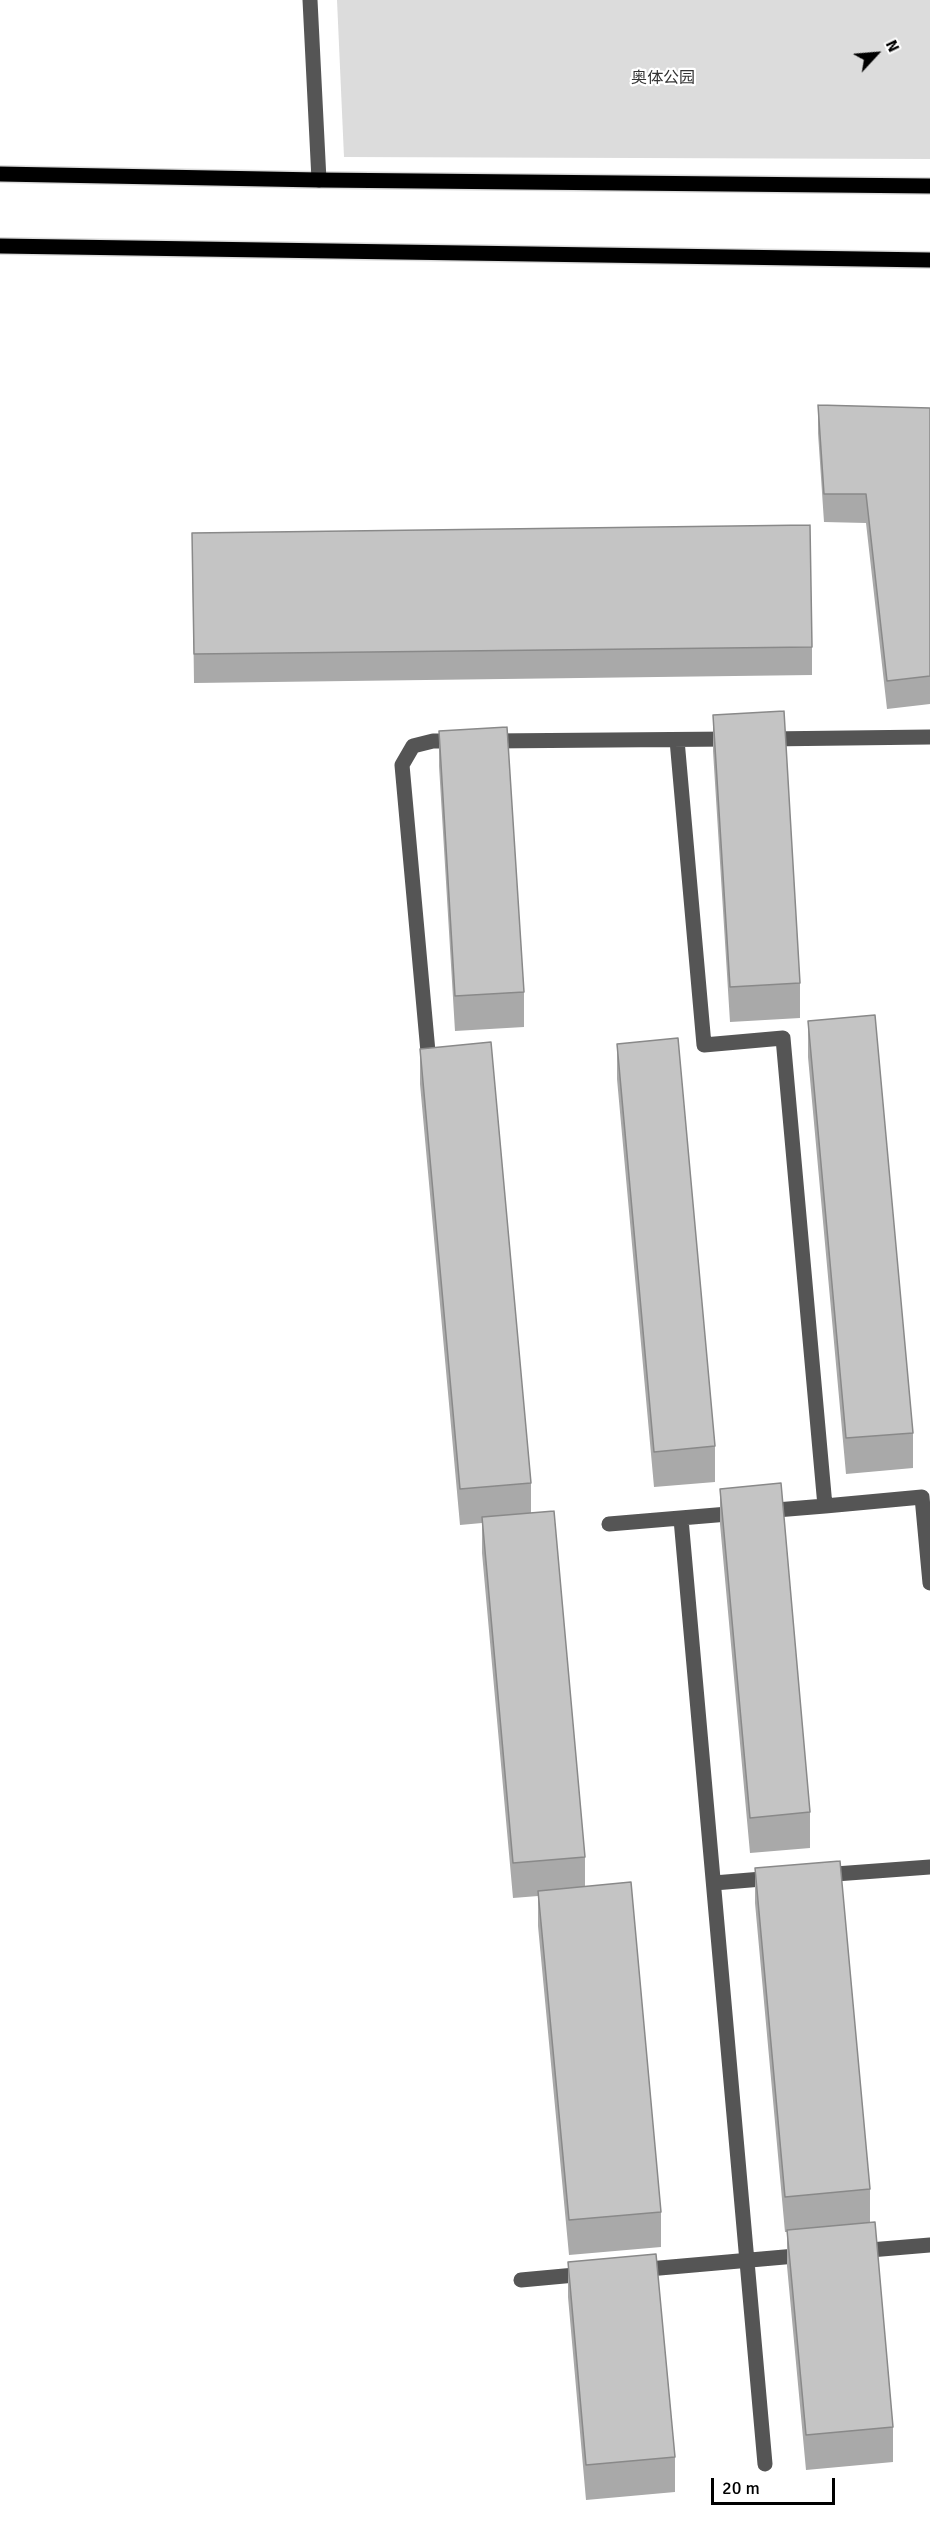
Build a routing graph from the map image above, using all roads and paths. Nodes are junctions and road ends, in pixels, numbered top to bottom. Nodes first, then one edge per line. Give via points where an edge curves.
1 (310, 0) edge
2 (0, 174) edge
3 (319, 180) junction
4 (930, 186) edge
5 (0, 246) edge
6 (930, 260) edge
7 (930, 737) edge
8 (677, 740) junction
9 (429, 1063) edge
10 (825, 1506) junction
11 (681, 1519) junction
12 (609, 1524) dead end
13 (930, 1583) edge
14 (930, 1867) edge
15 (714, 1883) junction
16 (930, 2245) edge
17 (747, 2261) junction
18 (521, 2280) dead end
19 (765, 2464) dead end

1 - 3 street
2 - 3 main road
3 - 4 main road
5 - 6 main road
7 - 8 street
8 - 9 street via 433,741 413,746 402,765
8 - 10 street via 704,1045 783,1038
10 - 11 street
10 - 13 street via 922,1497
11 - 12 street
11 - 15 street
14 - 15 street
15 - 17 street
16 - 17 street
17 - 18 street
17 - 19 street

